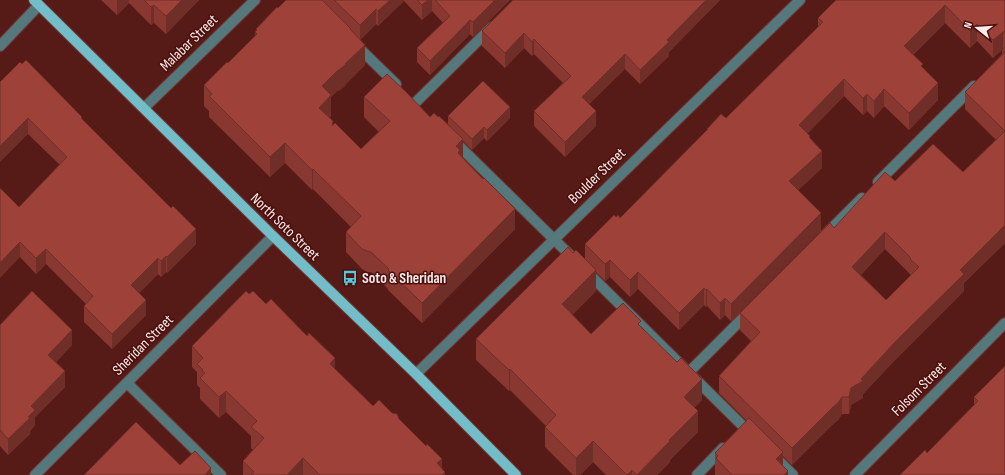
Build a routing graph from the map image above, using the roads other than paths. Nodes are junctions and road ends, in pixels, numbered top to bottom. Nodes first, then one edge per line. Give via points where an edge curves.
1 (255, 0) edge
2 (800, 0) edge
3 (36, 2) edge
4 (497, 22) edge
5 (349, 38) edge
6 (0, 46) edge
7 (983, 77) edge
8 (144, 108) junction
9 (449, 136) edge
10 (273, 236) junction
11 (554, 239) junction
12 (816, 244) edge
13 (755, 305) edge
14 (1005, 323) edge
15 (689, 372) junction
16 (416, 374) junction
17 (127, 382) junction
18 (729, 443) edge
19 (35, 475) edge
20 (221, 475) edge
21 (516, 475) edge
22 (697, 475) edge
23 (793, 475) edge
24 (855, 475) edge

1 - 8 street, Malabar Street
2 - 11 street, Boulder Street
3 - 6 street
3 - 8 main road, North Soto Street
4 - 5 street via 413,101
7 - 12 street
8 - 10 main road, North Soto Street
9 - 11 street
10 - 16 main road, North Soto Street
10 - 17 street, Sheridan Street
11 - 15 street
11 - 16 street, Boulder Street
13 - 15 street
14 - 24 street, Folsom Street
15 - 23 street via 742,429 763,445
16 - 21 main road, North Soto Street
17 - 19 street, Sheridan Street
17 - 20 street
18 - 22 street

